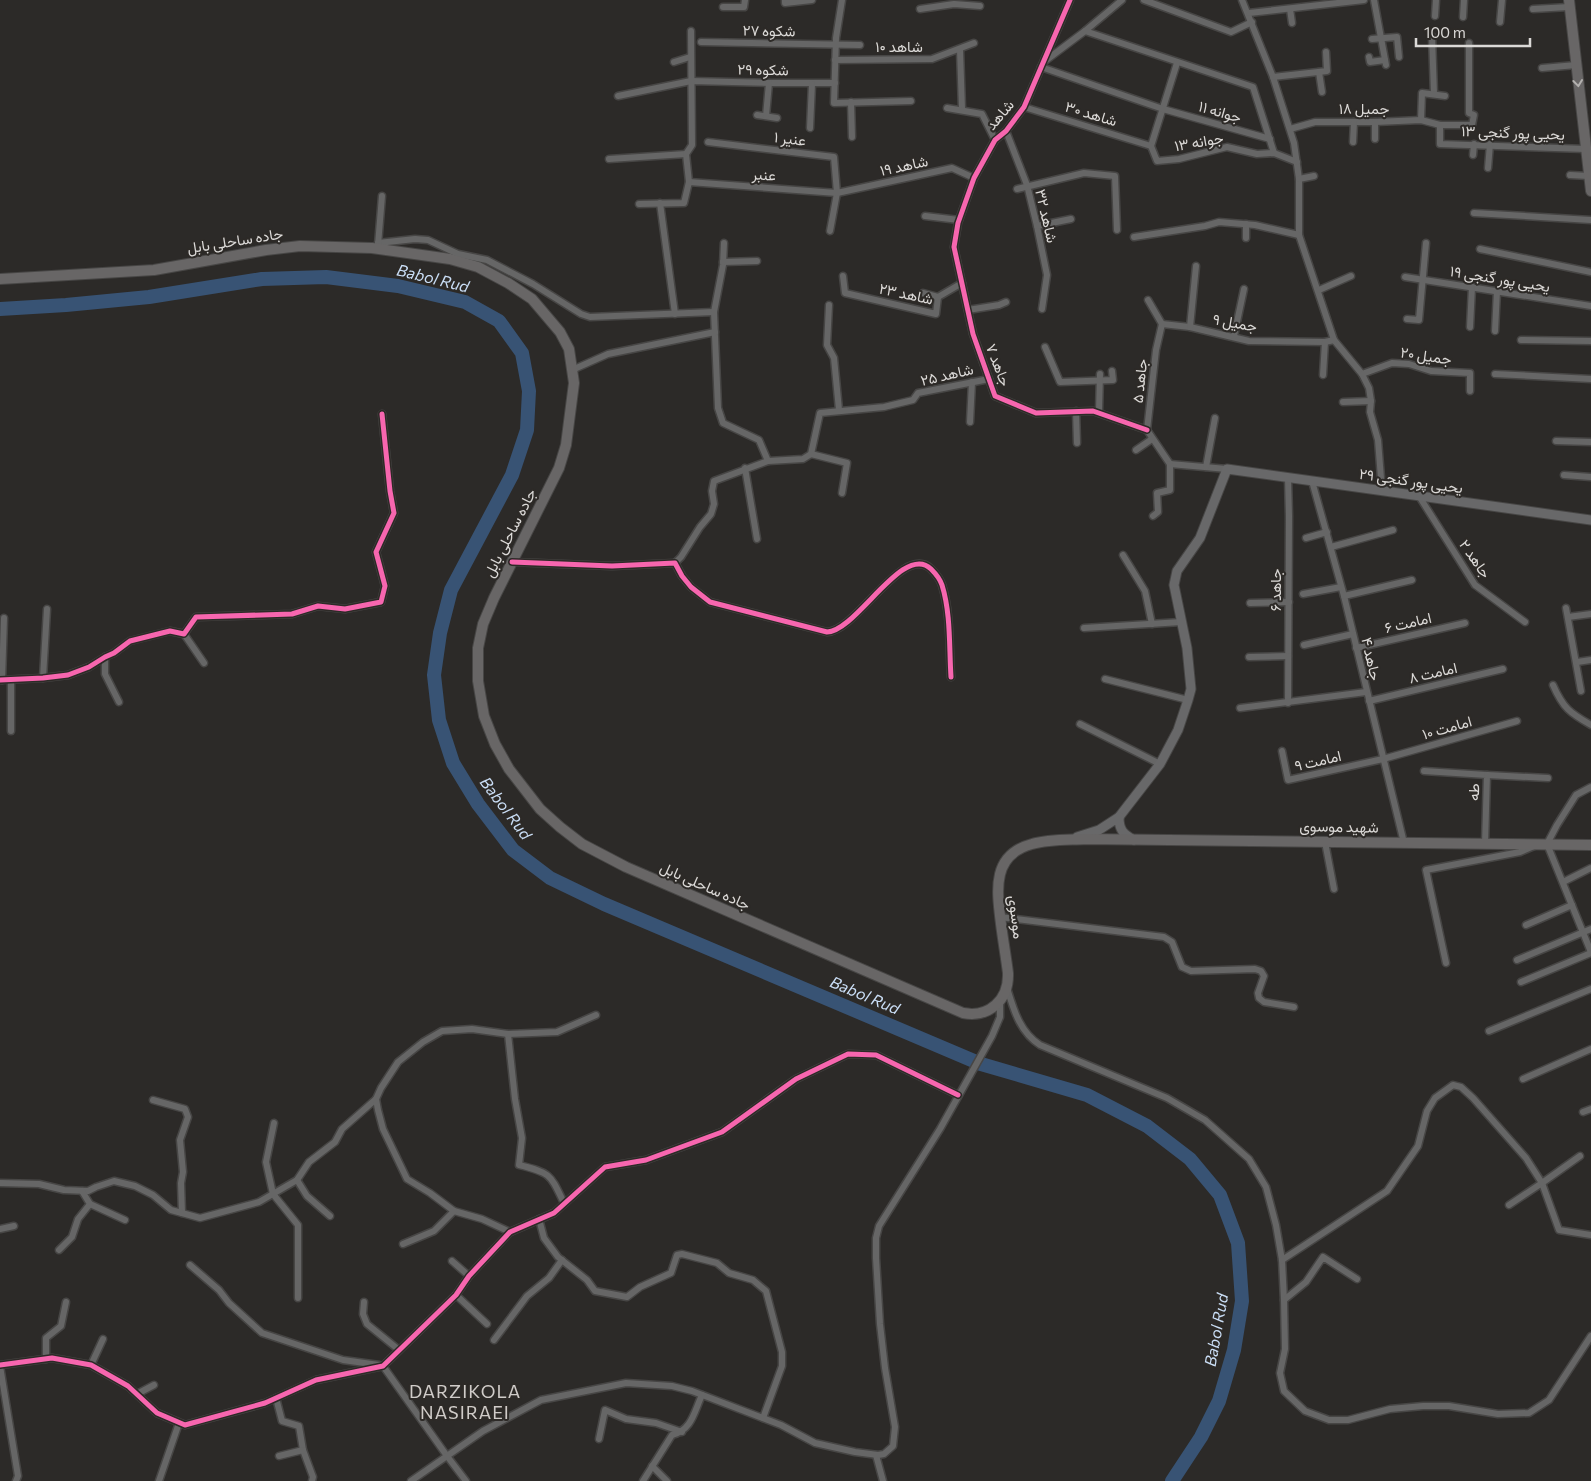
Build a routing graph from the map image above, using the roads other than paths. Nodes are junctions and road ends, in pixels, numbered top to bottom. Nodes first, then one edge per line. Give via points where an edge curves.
1 (745, 0) edge
2 (812, 0) edge
3 (842, 0) edge
4 (1070, 0) edge
5 (1120, 0) edge
6 (1144, 0) edge
7 (1242, 0) edge
8 (1364, 0) edge
9 (1374, 0) edge
10 (1436, 0) edge
11 (1464, 0) edge
12 (1502, 0) edge
13 (785, 1) edge
14 (954, 2) edge
15 (1569, 3) edge
16 (980, 6) dead end
17 (723, 7) dead end
18 (920, 9) dead end
19 (1290, 9) junction
20 (1533, 9) dead end
21 (1248, 13) junction
22 (1435, 16) dead end
23 (1463, 17) dead end
24 (1252, 22) junction
25 (1500, 22) dead end
26 (1292, 23) dead end
27 (691, 31) dead end
28 (1086, 31) junction
29 (1432, 36) dead end
30 (1381, 37) junction
31 (1372, 39) dead end
32 (702, 42) dead end
33 (836, 42) junction
34 (974, 43) dead end
35 (1469, 43) dead end
36 (860, 45) dead end
37 (960, 50) junction
38 (1326, 52) dead end
39 (690, 57) junction
40 (1368, 57) dead end
41 (1399, 57) dead end
42 (836, 60) junction
43 (674, 62) dead end
44 (1177, 63) junction
45 (1043, 65) junction
46 (1576, 65) junction
47 (1542, 68) dead end
48 (1319, 72) junction
49 (1273, 77) junction
50 (691, 81) junction
51 (835, 83) junction
52 (769, 84) junction
53 (812, 84) junction
54 (1322, 92) dead end
55 (1434, 94) junction
56 (618, 96) dead end
57 (1445, 96) dead end
58 (911, 101) dead end
59 (851, 102) junction
60 (1024, 107) junction
61 (947, 108) dead end
62 (1163, 109) junction
63 (962, 110) junction
64 (757, 115) dead end
65 (766, 116) junction
66 (777, 118) dead end
67 (1421, 120) junction
68 (1354, 122) junction
69 (1376, 122) junction
70 (1440, 125) junction
71 (810, 128) dead end
72 (1290, 129) junction
73 (1006, 131) junction
74 (852, 137) dead end
75 (1270, 139) junction
76 (1376, 139) dead end
77 (995, 140) junction
78 (708, 142) dead end
79 (1353, 142) dead end
80 (1474, 144) junction
81 (1490, 144) junction
82 (1151, 146) junction
83 (1586, 149) junction
84 (1274, 153) junction
85 (686, 154) junction
86 (1472, 155) dead end
87 (608, 159) dead end
88 (1296, 162) junction
89 (1488, 168) dead end
90 (1570, 175) dead end
91 (1314, 176) dead end
92 (1589, 176) junction
93 (974, 178) junction
94 (1299, 178) junction
95 (688, 182) junction
96 (1026, 185) junction
97 (1017, 189) dead end
98 (1591, 190) edge
99 (837, 193) junction
100 (382, 196) dead end
101 (660, 203) junction
102 (639, 204) dead end
103 (1474, 213) dead end
104 (925, 216) dead end
105 (1071, 219) dead end
106 (959, 220) junction
107 (1591, 220) edge
108 (1246, 224) junction
109 (1037, 226) junction
110 (1117, 230) dead end
111 (830, 231) dead end
112 (1299, 235) junction
113 (1134, 237) dead end
114 (1246, 238) dead end
115 (724, 243) dead end
116 (1426, 243) dead end
117 (378, 245) junction
118 (954, 247) joint
119 (1480, 249) dead end
120 (756, 261) dead end
121 (724, 262) junction
122 (1196, 266) dead end
123 (1591, 272) edge
124 (843, 276) dead end
125 (1351, 276) dead end
126 (1405, 277) dead end
127 (0, 278) edge
128 (1423, 280) junction
129 (962, 283) junction
130 (1472, 288) junction
131 (1244, 289) dead end
132 (1319, 290) junction
133 (1497, 291) junction
134 (923, 293) dead end
135 (938, 297) junction
136 (1148, 300) dead end
137 (1006, 302) dead end
138 (829, 305) dead end
139 (1591, 306) edge
140 (1042, 309) dead end
141 (968, 310) junction
142 (714, 312) junction
143 (675, 314) junction
144 (1407, 319) dead end
145 (1162, 324) junction
146 (1190, 327) junction
147 (1470, 327) dead end
148 (1495, 331) dead end
149 (715, 332) junction
150 (1234, 336) junction
151 (1334, 340) junction
152 (1521, 340) dead end
153 (1591, 341) edge
154 (1325, 342) junction
155 (1045, 347) dead end
156 (572, 370) junction
157 (1112, 371) dead end
158 (1323, 374) dead end
159 (1362, 374) junction
160 (1495, 374) dead end
161 (1100, 377) junction
162 (989, 379) junction
163 (1591, 379) edge
164 (972, 382) junction
165 (1470, 391) dead end
166 (1370, 400) junction
167 (1342, 402) dead end
168 (839, 410) junction
169 (1076, 411) junction
170 (1099, 412) junction
171 (382, 414) dead end
172 (1216, 418) dead end
173 (970, 422) dead end
174 (1147, 430) junction
175 (1152, 439) junction
176 (1556, 441) dead end
177 (1591, 442) edge
178 (1077, 443) dead end
179 (1136, 450) dead end
180 (811, 454) junction
181 (768, 461) junction
182 (1170, 464) junction
183 (1206, 467) junction
184 (746, 468) junction
185 (1226, 469) junction
186 (1564, 475) dead end
187 (1591, 477) edge
188 (1288, 478) junction
189 (1312, 481) junction
190 (1382, 491) junction
191 (842, 493) dead end
192 (1418, 496) junction
193 (1153, 516) dead end
194 (1591, 520) edge
195 (1392, 530) dead end
196 (1327, 532) junction
197 (1306, 538) dead end
198 (757, 539) dead end
199 (1331, 547) junction
200 (1123, 555) dead end
201 (512, 562) junction
202 (675, 563) junction
203 (1412, 580) dead end
204 (1341, 587) junction
205 (1302, 594) dead end
206 (1344, 596) junction
207 (1289, 602) junction
208 (1250, 603) dead end
209 (1566, 608) dead end
210 (47, 609) dead end
211 (1591, 614) edge
212 (1568, 617) junction
213 (4, 618) dead end
214 (1181, 622) junction
215 (1525, 622) dead end
216 (1465, 623) dead end
217 (1152, 624) junction
218 (1084, 628) dead end
219 (184, 634) junction
220 (1353, 634) junction
221 (1304, 645) dead end
222 (1356, 648) junction
223 (1288, 656) junction
224 (105, 657) junction
225 (1250, 657) dead end
226 (1591, 660) edge
227 (1577, 662) junction
228 (204, 663) dead end
229 (1503, 669) dead end
230 (951, 677) dead end
231 (43, 678) junction
232 (1105, 678) dead end
233 (1, 680) edge
234 (10, 680) junction
235 (1553, 685) dead end
236 (1582, 691) dead end
237 (1366, 692) junction
238 (1188, 700) junction
239 (1368, 701) junction
240 (119, 702) dead end
241 (1288, 703) junction
242 (1240, 708) dead end
243 (1517, 722) dead end
244 (1080, 724) dead end
245 (1591, 725) edge
246 (11, 731) dead end
247 (1282, 751) dead end
248 (1383, 759) junction
249 (1160, 764) junction
250 (1424, 771) dead end
251 (1487, 775) junction
252 (1548, 778) dead end
253 (1591, 787) edge
254 (1119, 818) junction
255 (1086, 840) joint
256 (1134, 840) junction
257 (1062, 841) junction
258 (1325, 842) junction
259 (1404, 843) junction
260 (1485, 844) junction
261 (1544, 844) junction
262 (1591, 845) edge
263 (1591, 868) edge
264 (1563, 882) junction
265 (1334, 889) dead end
266 (1572, 905) junction
267 (1000, 917) junction
268 (1526, 925) dead end
269 (1591, 929) edge
270 (1583, 932) junction
271 (1591, 952) edge
272 (1517, 960) dead end
273 (1446, 963) dead end
274 (1520, 982) dead end
275 (1007, 988) junction
276 (1591, 989) edge
277 (1000, 1002) junction
278 (1294, 1007) dead end
279 (596, 1015) dead end
280 (1489, 1031) dead end
281 (508, 1034) junction
282 (1591, 1049) edge
283 (1523, 1079) dead end
284 (958, 1095) junction
285 (376, 1099) junction
286 (154, 1100) dead end
287 (1591, 1109) edge
288 (1583, 1112) dead end
289 (274, 1123) dead end
290 (1580, 1156) dead end
291 (297, 1180) junction
292 (0, 1183) edge
293 (1542, 1183) junction
294 (82, 1191) junction
295 (273, 1194) junction
296 (564, 1203) junction
297 (90, 1204) junction
298 (1509, 1205) dead end
299 (454, 1210) junction
300 (182, 1213) junction
301 (330, 1216) dead end
302 (125, 1220) dead end
303 (540, 1220) junction
304 (14, 1226) dead end
305 (0, 1229) edge
306 (510, 1232) junction
307 (1591, 1235) edge
308 (403, 1244) dead end
309 (59, 1250) dead end
310 (562, 1260) junction
311 (1282, 1260) junction
312 (452, 1262) dead end
313 (190, 1264) dead end
314 (469, 1276) junction
315 (1358, 1279) dead end
316 (456, 1295) junction
317 (298, 1298) dead end
318 (1284, 1300) junction
319 (66, 1302) dead end
320 (364, 1302) dead end
321 (488, 1324) dead end
322 (1591, 1336) edge
323 (103, 1339) dead end
324 (494, 1340) dead end
325 (399, 1350) junction
326 (46, 1358) junction
327 (91, 1365) junction
328 (0, 1366) edge
329 (383, 1366) junction
330 (154, 1385) dead end
331 (137, 1394) junction
332 (702, 1395) junction
333 (276, 1398) junction
334 (763, 1418) junction
335 (179, 1423) junction
336 (682, 1432) junction
337 (599, 1440) dead end
338 (303, 1450) junction
339 (876, 1455) junction
340 (279, 1456) dead end
341 (446, 1456) junction
342 (652, 1466) junction
343 (16, 1481) edge
344 (159, 1481) edge
345 (312, 1481) edge
346 (411, 1481) edge
347 (466, 1481) edge
348 (643, 1481) edge
349 (667, 1481) edge
350 (883, 1481) edge

1 - 17 street via 744,6
2 - 13 street
3 - 33 street
4 - 45 street, شاهد
5 - 28 street
6 - 24 street via 1231,32
7 - 21 street
8 - 19 street
9 - 30 street
10 - 22 street
11 - 23 street
12 - 25 street
14 - 16 street
14 - 18 street
15 - 20 street
15 - 46 main road
19 - 21 street
19 - 26 street
21 - 24 street
24 - 49 street
27 - 39 street
28 - 44 street
28 - 45 street
29 - 55 street
30 - 31 street
30 - 40 street via 1385,62 1370,62
30 - 41 street via 1397,37
32 - 33 street, شکوه ۲۷
33 - 36 street, شکوه ۲۷
33 - 42 street
34 - 37 street, شاهد ۱۰
35 - 70 street, جمیل ۱۸ via 1469,113 1474,115 1472,125
37 - 42 street, شاهد ۱۰ via 932,60
37 - 63 street
38 - 48 street via 1328,71
39 - 43 street
39 - 50 street
42 - 51 street
44 - 62 street
44 - 75 street via 1253,87
45 - 60 street, شاهد
45 - 62 street, جوانه ۱۱
46 - 47 street
46 -> 83 main road
48 - 49 street
48 - 54 street
49 - 72 street
50 - 52 street, شکوه ۲۹
50 - 56 street, شکوه ۲۹
50 - 85 street via 692,145
51 - 53 street, شکوه ۲۹
51 - 59 street via 834,103
52 - 53 street, شکوه ۲۹
52 - 65 street
53 - 71 street
55 - 57 street
55 - 67 street via 1422,92
58 - 59 street
59 - 74 street
60 - 73 street, شاهد
60 - 82 street, شاهد ۳۰
61 - 63 street
62 - 75 street, جوانه ۱۱
62 - 82 street
63 - 77 street via 982,114
64 - 65 street
65 - 66 street
67 - 69 street, جمیل ۱۸
67 - 70 street, جمیل ۱۸
68 - 69 street, جمیل ۱۸
68 - 72 street, جمیل ۱۸ via 1315,122
68 - 79 street
69 - 76 street
70 - 80 street, یحیی پور گنجی ۱۳ via 1440,144
72 - 88 street
73 - 77 street, شاهد
73 - 96 street, شاهد ۳۲
75 - 84 street
77 - 93 street, شاهد
78 - 99 street, عنیر ۱ via 834,157
80 - 81 street, یحیی پور گنجی ۱۳
80 - 86 street
81 - 83 street, یحیی پور گنجی ۱۳
81 - 89 street
82 - 84 street, جوانه ۱۳ via 1157,160 1179,159 1227,147 1257,154
83 - 92 main road
84 - 88 street
85 - 87 street
85 - 95 street
88 - 94 street
90 - 92 street
91 - 94 street
92 - 98 main road
93 - 99 street, شاهد ۱۹ via 952,168
93 - 106 street, شاهد
94 - 112 street
95 - 99 street, عنبر
95 - 101 street via 684,204
96 - 97 street
96 - 109 street, شاهد ۳۲
96 - 110 street via 1084,173 1115,176
99 - 111 street
100 - 117 street
101 - 102 street
101 - 143 street
103 - 107 street
104 - 106 street
105 - 109 street
106 - 118 street, شاهد
108 - 112 street
108 - 113 street via 1219,222
108 - 114 street
109 - 140 street, شاهد ۳۲ via 1046,275
112 - 132 street
115 - 121 street
116 - 128 street
117 - 127 main road, جاده ساحلی بابل via 300,246 154,270
117 - 143 street via 428,240 458,254 487,260 590,317
117 - 156 main road, جاده ساحلی بابل via 478,267 508,283 532,299 560,332 569,349
118 - 129 street, جاهد ۷
119 - 123 street
120 - 121 street
121 - 142 street
122 - 146 street
124 - 135 street, شاهد ۲۳ via 845,293 936,314
125 - 132 street
126 - 128 street, یحیی پور گنجی ۱۹
128 - 130 street, یحیی پور گنجی ۱۹
128 - 144 street via 1419,320
129 - 135 street, شاهد ۲۳
129 - 141 street, جاهد ۷
130 - 133 street, یحیی پور گنجی ۱۹
130 - 147 street
131 - 150 street
132 - 151 street
133 - 139 street, یحیی پور گنجی ۱۹
133 - 148 street
134 - 135 street
136 - 145 street
137 - 141 street
138 - 168 street via 827,345 834,358
141 - 162 street, جاهد ۷
142 - 143 street
142 - 149 street
145 - 146 street, جمیل ۹
145 - 174 street, جاهد ۵
146 - 150 street, جمیل ۹
149 - 156 street via 608,354
149 - 181 street via 718,408 723,423 759,440
150 - 154 street, جمیل ۹ via 1249,341
151 - 154 street, جمیل ۹
151 - 159 street
152 - 153 street
154 - 158 street
155 - 161 street via 1060,382
156 - 201 main road, جاده ساحلی بابل via 571,409 559,468
157 - 161 street via 1113,380
159 - 165 street, جمیل ۲۰ via 1392,363 1409,364 1431,371 1470,374
159 - 166 street via 1369,388
160 - 163 street
161 - 170 street
162 - 164 street, شاهد ۲۵
162 - 169 street, جاهد ۷ via 995,396 1036,413
164 - 168 street, شاهد ۲۵ via 918,393 913,400 884,407
164 - 173 street
166 - 167 street
166 - 190 street via 1378,440
168 - 180 street, شاهد ۲۵ via 820,412
169 - 170 street, جاهد ۷
169 - 178 street
170 - 174 street, جاهد ۷
171 - 219 street via 394,513 376,552 385,586 381,602 345,609 318,606 292,614 196,617
172 - 183 street
174 - 175 street
175 - 179 street
175 - 182 street
176 - 177 street
180 - 181 street via 803,459
180 - 191 street via 847,463
181 - 184 street
182 - 183 street
182 - 193 street via 1170,490 1157,493 1158,512
183 - 185 street
184 - 198 street
184 - 202 street via 714,481 711,514
185 - 188 main road, یحیی پور گنجی ۲۹
185 - 214 main road via 1200,538 1177,571 1174,585
186 - 187 street
188 - 189 main road, یحیی پور گنجی ۲۹
188 - 207 street, جاهد ۶
189 - 190 main road, یحیی پور گنجی ۲۹
189 - 196 street, جاهد ۴
190 - 192 main road, یحیی پور گنجی ۲۹
192 - 194 main road, یحیی پور گنجی ۲۹
192 - 215 street, جاهد ۲ via 1475,585
195 - 199 street
196 - 197 street
196 - 199 street, جاهد ۴
199 - 204 street, جاهد ۴
200 - 217 street via 1144,591
201 - 202 street via 612,566
201 - 277 main road, جاده ساحلی بابل via 483,624 478,648 478,681 484,716 495,744 509,769 540,809 582,844 626,867 963,1014 983,1013
202 - 230 street via 691,587 710,602 827,632 834,632 849,621 905,568 916,564 927,566 938,577 946,605
203 - 206 street
204 - 205 street
204 - 206 street, جاهد ۴
206 - 220 street, جاهد ۴
207 - 208 street
207 - 223 street, جاهد ۶
209 - 212 street
210 - 231 street
211 - 212 street
212 - 227 street
213 - 233 street
214 - 217 street
214 - 238 main road via 1188,656 1191,690
216 - 222 street, امامت ۶
217 - 218 street
219 - 224 street via 170,630 130,642
219 - 228 street
220 - 221 street
220 - 222 street, جاهد ۴
222 - 237 street, جاهد ۴
223 - 225 street
223 - 241 street, جاهد ۶
224 - 231 street via 68,675
224 - 240 street via 105,674
226 - 227 street
227 - 236 street
229 - 239 street, امامت ۸
231 - 234 street
232 - 238 street
233 - 234 street
234 - 246 street
235 - 245 street via 1566,708
237 - 239 street, جاهد ۴
237 - 241 street
238 - 249 main road via 1178,730
239 - 248 street, جاهد ۴
241 - 242 street
243 - 248 street, امامت ۱۰
244 - 249 street
247 - 248 street, امامت ۹ via 1288,780
248 - 259 street, جاهد ۴
249 - 254 main road
250 - 251 street, طه
251 - 252 street
251 - 260 street, طه
253 - 261 street via 1576,795
254 - 256 main road via 1123,834
254 - 257 main road via 1099,830
255 - 256 main road, شهید موسوی
255 - 257 main road, موسوی
256 - 258 main road, شهید موسوی
257 - 267 main road, موسوی via 1033,844 1008,860 1000,872 997,887
258 - 259 main road, شهید موسوی
258 - 265 street
259 - 260 main road, شهید موسوی
260 - 261 main road, شهید موسوی
261 - 262 main road, شهید موسوی
261 - 264 street
261 - 273 street via 1520,852 1426,870
263 - 264 street
264 - 266 street
266 - 268 street
266 - 270 street
267 - 275 main road, موسوی
267 - 278 street via 1164,937 1172,942 1182,967 1191,971 1261,971 1264,976 1259,998 1264,1002
269 - 270 street
270 - 271 street
270 - 272 street
271 - 274 street
275 - 277 main road, موسوی
275 - 311 street via 1017,1020 1031,1040 1167,1098 1205,1120 1249,1159 1266,1187
276 - 280 street
277 - 284 street via 1000,1018 992,1036
279 - 281 street via 557,1032
281 - 285 street via 472,1029 442,1031 398,1062
281 - 296 street via 522,1138 519,1165 540,1170 552,1178
282 - 283 street
284 - 296 street via 876,1055 848,1054 796,1079 722,1132 646,1160 604,1167
284 - 339 street via 876,1238 880,1324 895,1427 893,1446 884,1454
285 - 291 street via 342,1129 335,1142 309,1162
285 - 299 street via 383,1129 407,1179
286 - 300 street via 184,1109 188,1117 180,1140
287 - 288 street
289 - 295 street via 266,1162
290 - 293 street
291 - 295 street
291 - 301 street via 307,1196
292 - 294 street via 38,1184
293 - 298 street
293 - 307 street via 1558,1230
293 - 311 street via 1526,1158 1473,1098 1461,1087 1453,1085 1436,1098 1427,1111 1418,1146 1387,1191
294 - 297 street
294 - 300 street via 88,1192 114,1181 135,1186 171,1210
295 - 300 street via 259,1202 200,1218
295 - 317 street via 298,1225
296 - 303 street
297 - 302 street
297 - 309 street via 78,1219 72,1237
299 - 306 street
299 - 308 street via 434,1231
303 - 306 street
303 - 310 street via 544,1238
304 - 305 street
306 - 314 street
310 - 324 street via 549,1278 527,1296
310 - 334 street via 587,1280 594,1291 627,1297 640,1287 671,1273 677,1255 682,1254 717,1263 729,1273 753,1280 766,1291 782,1352 782,1366
311 - 318 street
312 - 314 street
313 - 329 street via 262,1334 343,1360
314 - 316 street
315 - 318 street via 1323,1257 1306,1282
316 - 321 street
316 - 325 street
318 - 322 street via 1285,1349 1280,1373 1284,1391 1305,1410 1329,1420 1348,1420 1390,1409 1424,1406 1449,1406 1498,1414 1529,1413 1549,1400
319 - 326 street via 62,1326 46,1338
320 - 325 street via 367,1324
323 - 327 street
325 - 329 street
326 - 327 street
326 - 328 street
327 - 331 street
328 - 343 street via 18,1476
329 - 333 street via 316,1380
329 - 341 street
330 - 331 street
331 - 335 street via 157,1413
332 - 334 street
332 - 336 street via 688,1427
332 - 341 street via 672,1386 626,1383 541,1400 483,1431
333 - 335 street via 265,1404 185,1425
333 - 338 street via 282,1421 299,1426
334 - 339 street via 815,1443
335 - 344 street
336 - 337 street via 656,1423 626,1419 605,1410
336 - 342 street via 672,1435
338 - 340 street
338 - 345 street
339 - 350 street
341 - 346 street
341 - 347 street
342 - 348 street
342 - 349 street

